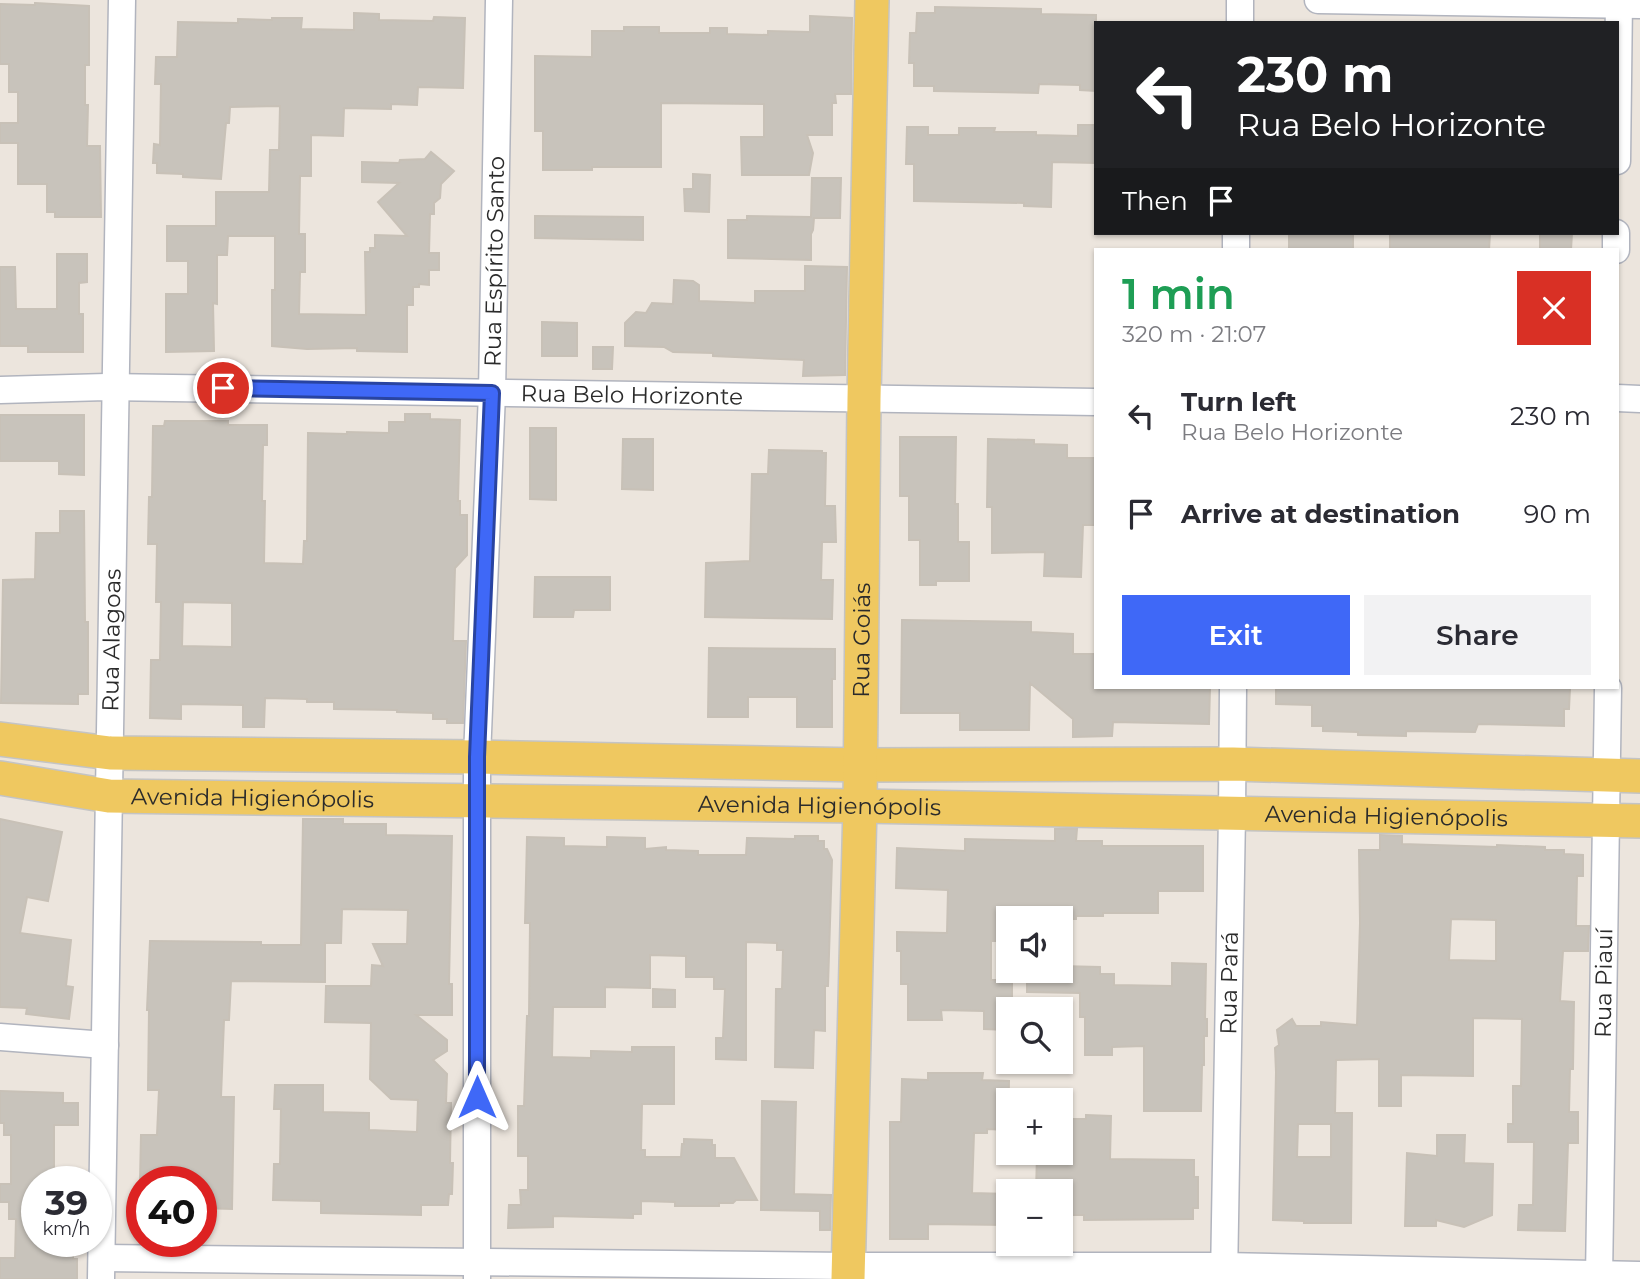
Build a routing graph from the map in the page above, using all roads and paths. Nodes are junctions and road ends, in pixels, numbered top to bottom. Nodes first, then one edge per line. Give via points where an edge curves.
1 (122, 0) edge
2 (499, 0) edge
3 (872, 0) edge
4 (1240, 0) edge
5 (1318, 0) edge
6 (1626, 3) edge
7 (1240, 21) edge
8 (1619, 126) edge
9 (116, 387) junction
10 (0, 390) edge
11 (492, 393) junction
12 (1619, 398) edge
13 (1640, 398) edge
14 (864, 399) junction
15 (1094, 402) edge
16 (1233, 689) edge
17 (1608, 689) edge
18 (0, 739) edge
19 (110, 753) junction
20 (477, 757) junction
21 (1233, 764) junction
22 (861, 765) junction
23 (1606, 776) junction
24 (1640, 776) edge
25 (0, 778) edge
26 (109, 796) junction
27 (478, 802) junction
28 (860, 806) junction
29 (1232, 814) junction
30 (1605, 820) junction
31 (1640, 821) edge
32 (0, 1037) edge
33 (105, 1045) junction
34 (102, 1269) edge
35 (477, 1271) edge
36 (848, 1273) edge
37 (1224, 1273) edge
38 (1640, 1275) edge
39 (1599, 1277) edge

1 - 9 street, Rua Alagoas
2 - 11 street, Rua Espírito Santo
3 - 14 main road, Rua Goiás
4 - 7 street
5 - 6 street
6 - 8 street
9 - 10 street, Rua Belo Horizonte
9 - 11 street, Rua Belo Horizonte
9 - 19 street, Rua Alagoas
11 - 14 street, Rua Belo Horizonte
11 - 20 street, Rua Espírito Santo
12 - 13 street
14 - 15 street, Rua Belo Horizonte
14 - 22 main road, Rua Goiás
16 - 21 street, Rua Pará
17 - 23 street, Rua Piauí
18 - 19 main road, Avenida Higienópolis
19 - 20 main road, Avenida Higienópolis
19 - 26 street, Rua Alagoas
20 - 22 main road, Avenida Higienópolis
20 - 27 street, Rua Espírito Santo
21 - 22 main road, Avenida Higienópolis
21 - 23 main road, Avenida Higienópolis
21 - 29 street, Rua Pará
22 - 28 main road, Rua Goiás
23 - 24 main road, Avenida Higienópolis
23 - 30 street, Rua Piauí
25 - 26 main road, Avenida Higienópolis
26 - 27 main road, Avenida Higienópolis
26 - 33 street, Rua Alagoas
27 - 28 main road, Avenida Higienópolis
27 - 35 street, Rua Espírito Santo
28 - 29 main road, Avenida Higienópolis
28 - 36 main road, Rua Goiás
29 - 30 main road, Avenida Higienópolis
29 - 37 street, Rua Pará
30 - 31 main road, Avenida Higienópolis
30 - 39 street, Rua Piauí
32 - 33 street
33 - 34 street, Rua Alagoas
34 - 35 street
35 - 36 street
36 - 37 street
37 - 39 street
38 - 39 street

